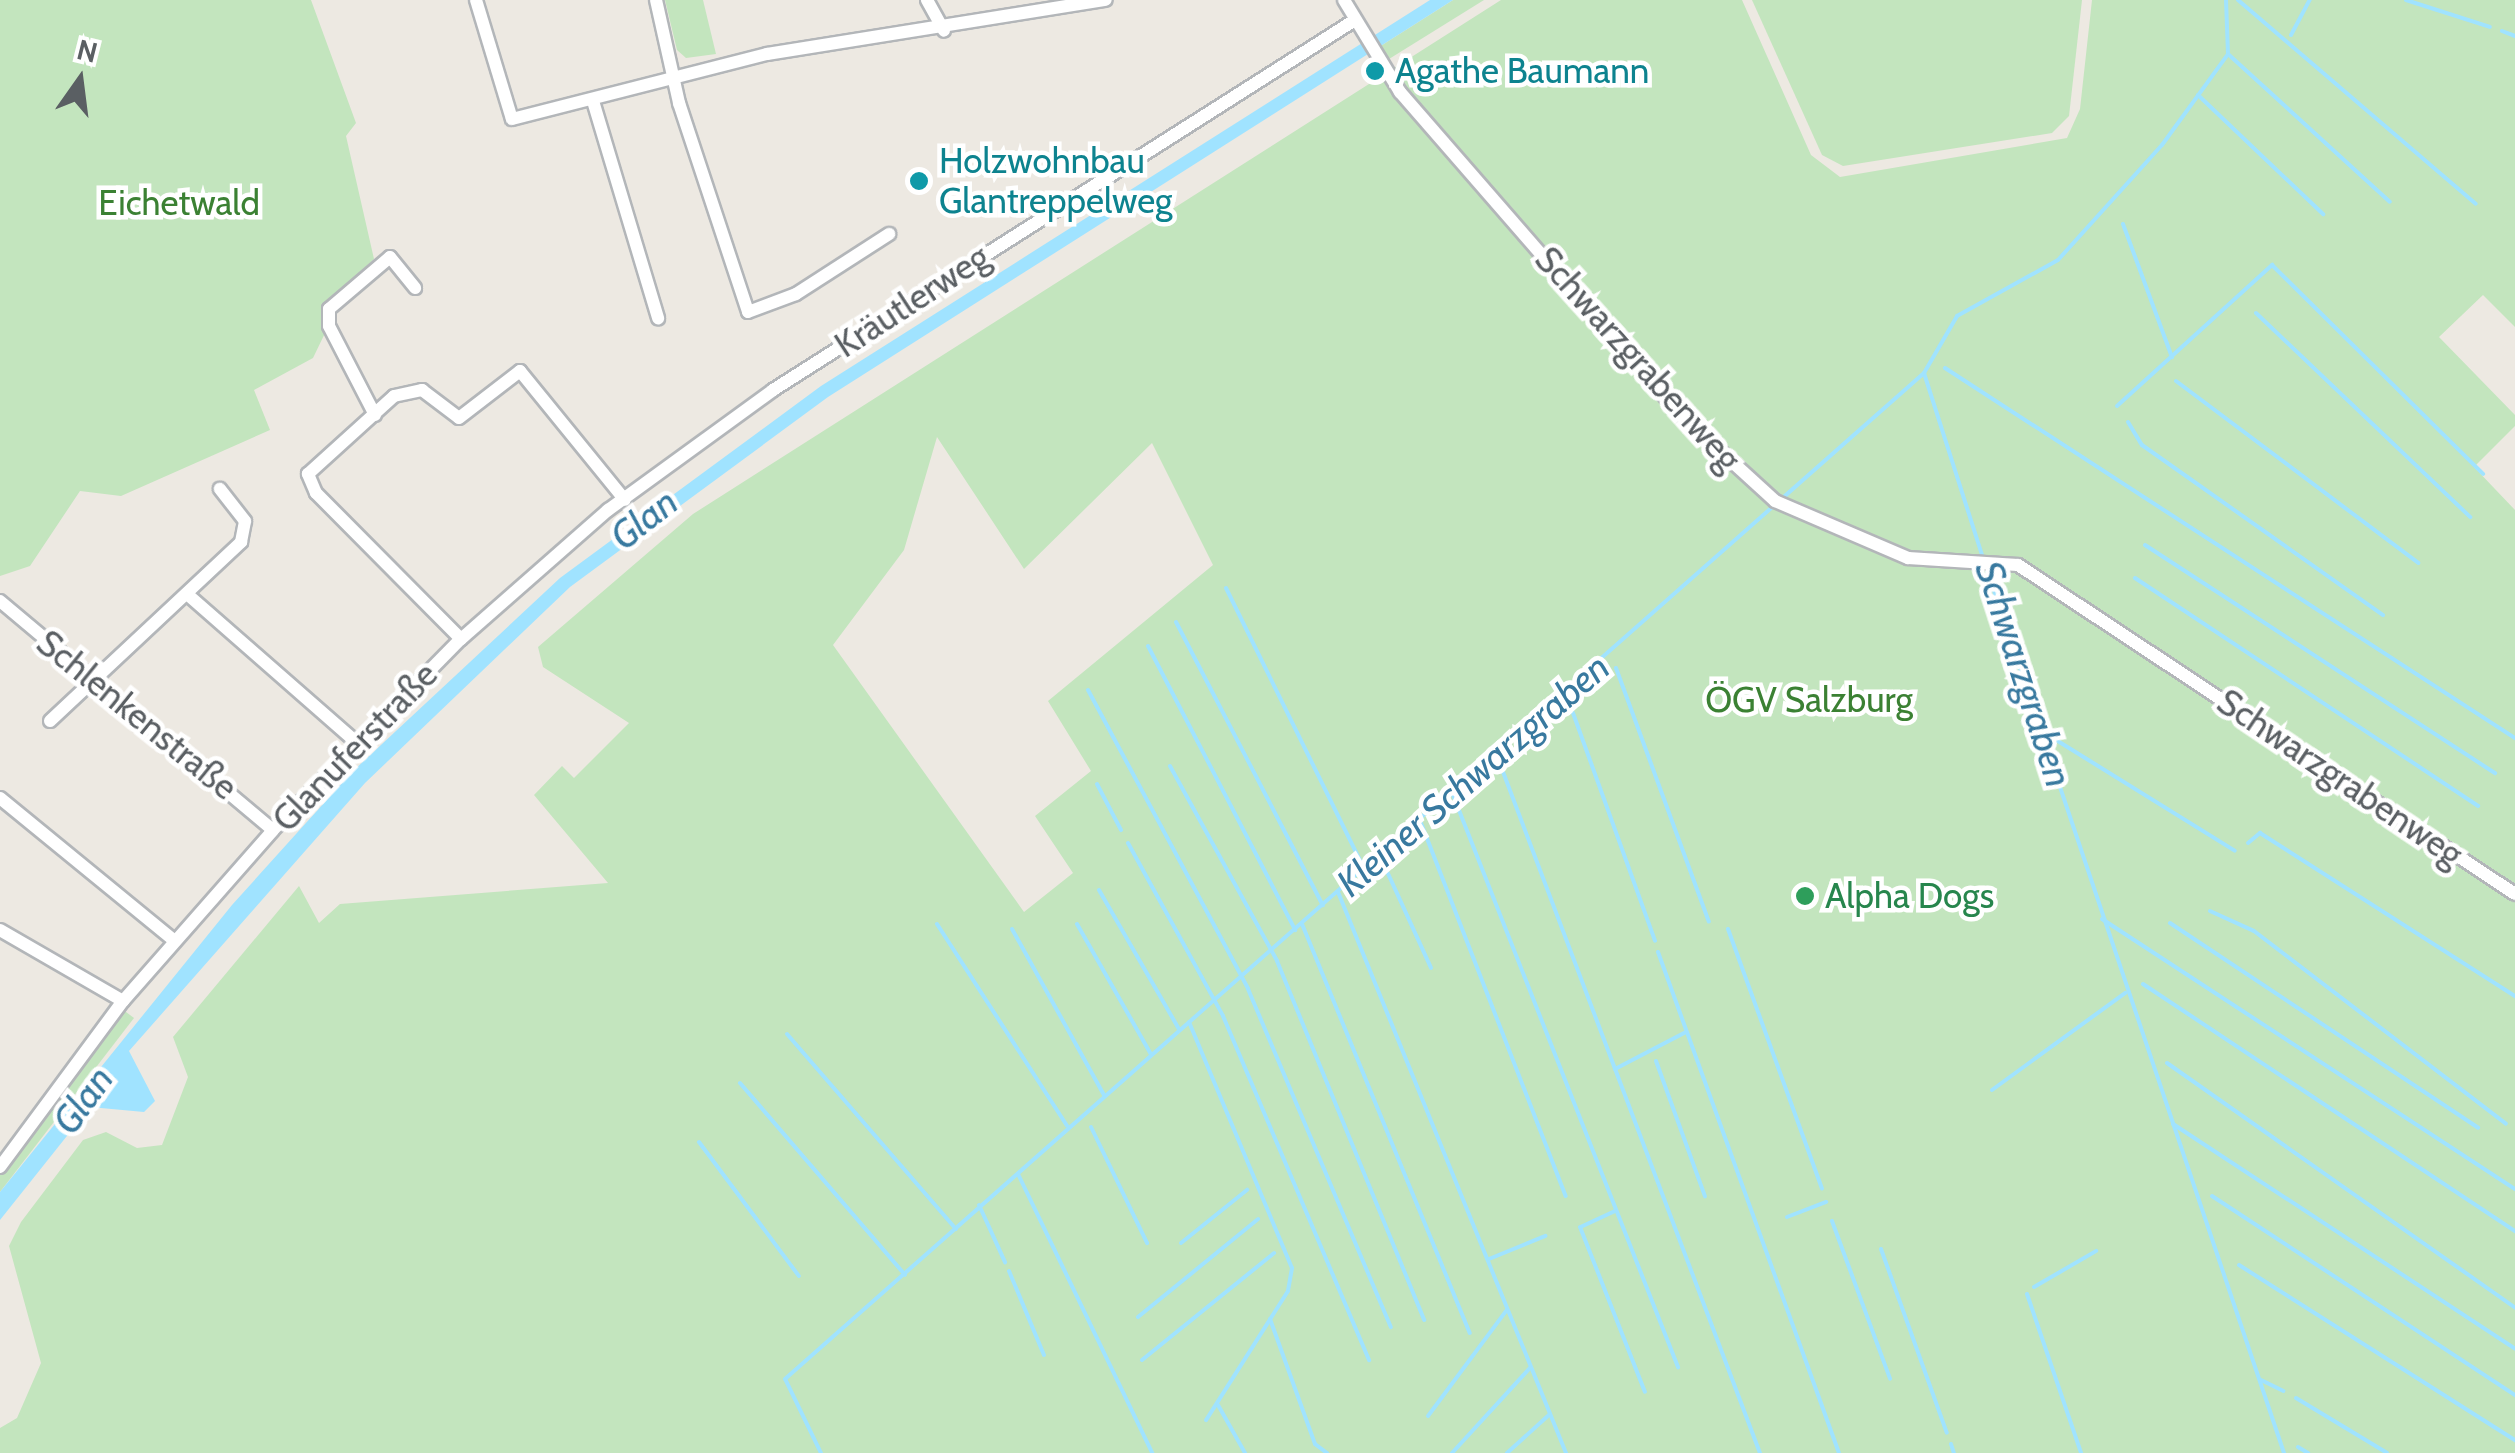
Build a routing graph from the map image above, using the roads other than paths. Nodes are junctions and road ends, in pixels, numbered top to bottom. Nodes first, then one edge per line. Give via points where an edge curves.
1 (476, 0) edge
2 (656, 0) edge
3 (928, 0) edge
4 (1106, 0) edge
5 (1344, 0) edge
6 (1356, 23) junction
7 (944, 31) junction
8 (674, 77) junction
9 (593, 101) junction
10 (888, 234) dead end
11 (415, 288) dead end
12 (658, 318) dead end
13 (773, 390) joint
14 (376, 415) junction
15 (220, 490) dead end
16 (625, 500) junction
17 (186, 594) junction
18 (0, 601) edge
19 (461, 640) junction
20 (90, 681) junction
21 (50, 722) dead end
22 (357, 743) junction
23 (0, 798) edge
24 (273, 830) junction
25 (2515, 894) edge
26 (0, 930) edge
27 (175, 941) junction
28 (122, 1001) junction
29 (0, 1167) edge

1 - 9 street via 512,120
2 - 8 street
3 - 7 street
4 - 7 street
5 - 6 street
6 - 13 street, Kräutlerweg
6 - 25 street, Schwarzgrabenweg via 1383,65 1682,416 1775,501 1908,558 1985,560 2032,573
7 - 8 street
8 - 9 street
8 - 10 street via 748,312 796,294
9 - 12 street
11 - 14 street via 390,257 329,308 329,326
13 - 16 street, Glanuferstraße
14 - 16 street via 410,390 459,418 520,371
14 - 19 street via 308,474 316,493
15 - 17 street via 245,520 245,536
16 - 19 street, Glanuferstraße
17 - 20 street
17 - 22 street
18 - 20 street, Schlenkenstraße
19 - 22 street, Glanuferstraße
20 - 21 street
20 - 24 street, Schlenkenstraße
22 - 24 street, Glanuferstraße
23 - 27 street
24 - 27 street, Glanuferstraße
26 - 28 street
27 - 28 street, Glanuferstraße
28 - 29 street, Glanuferstraße

